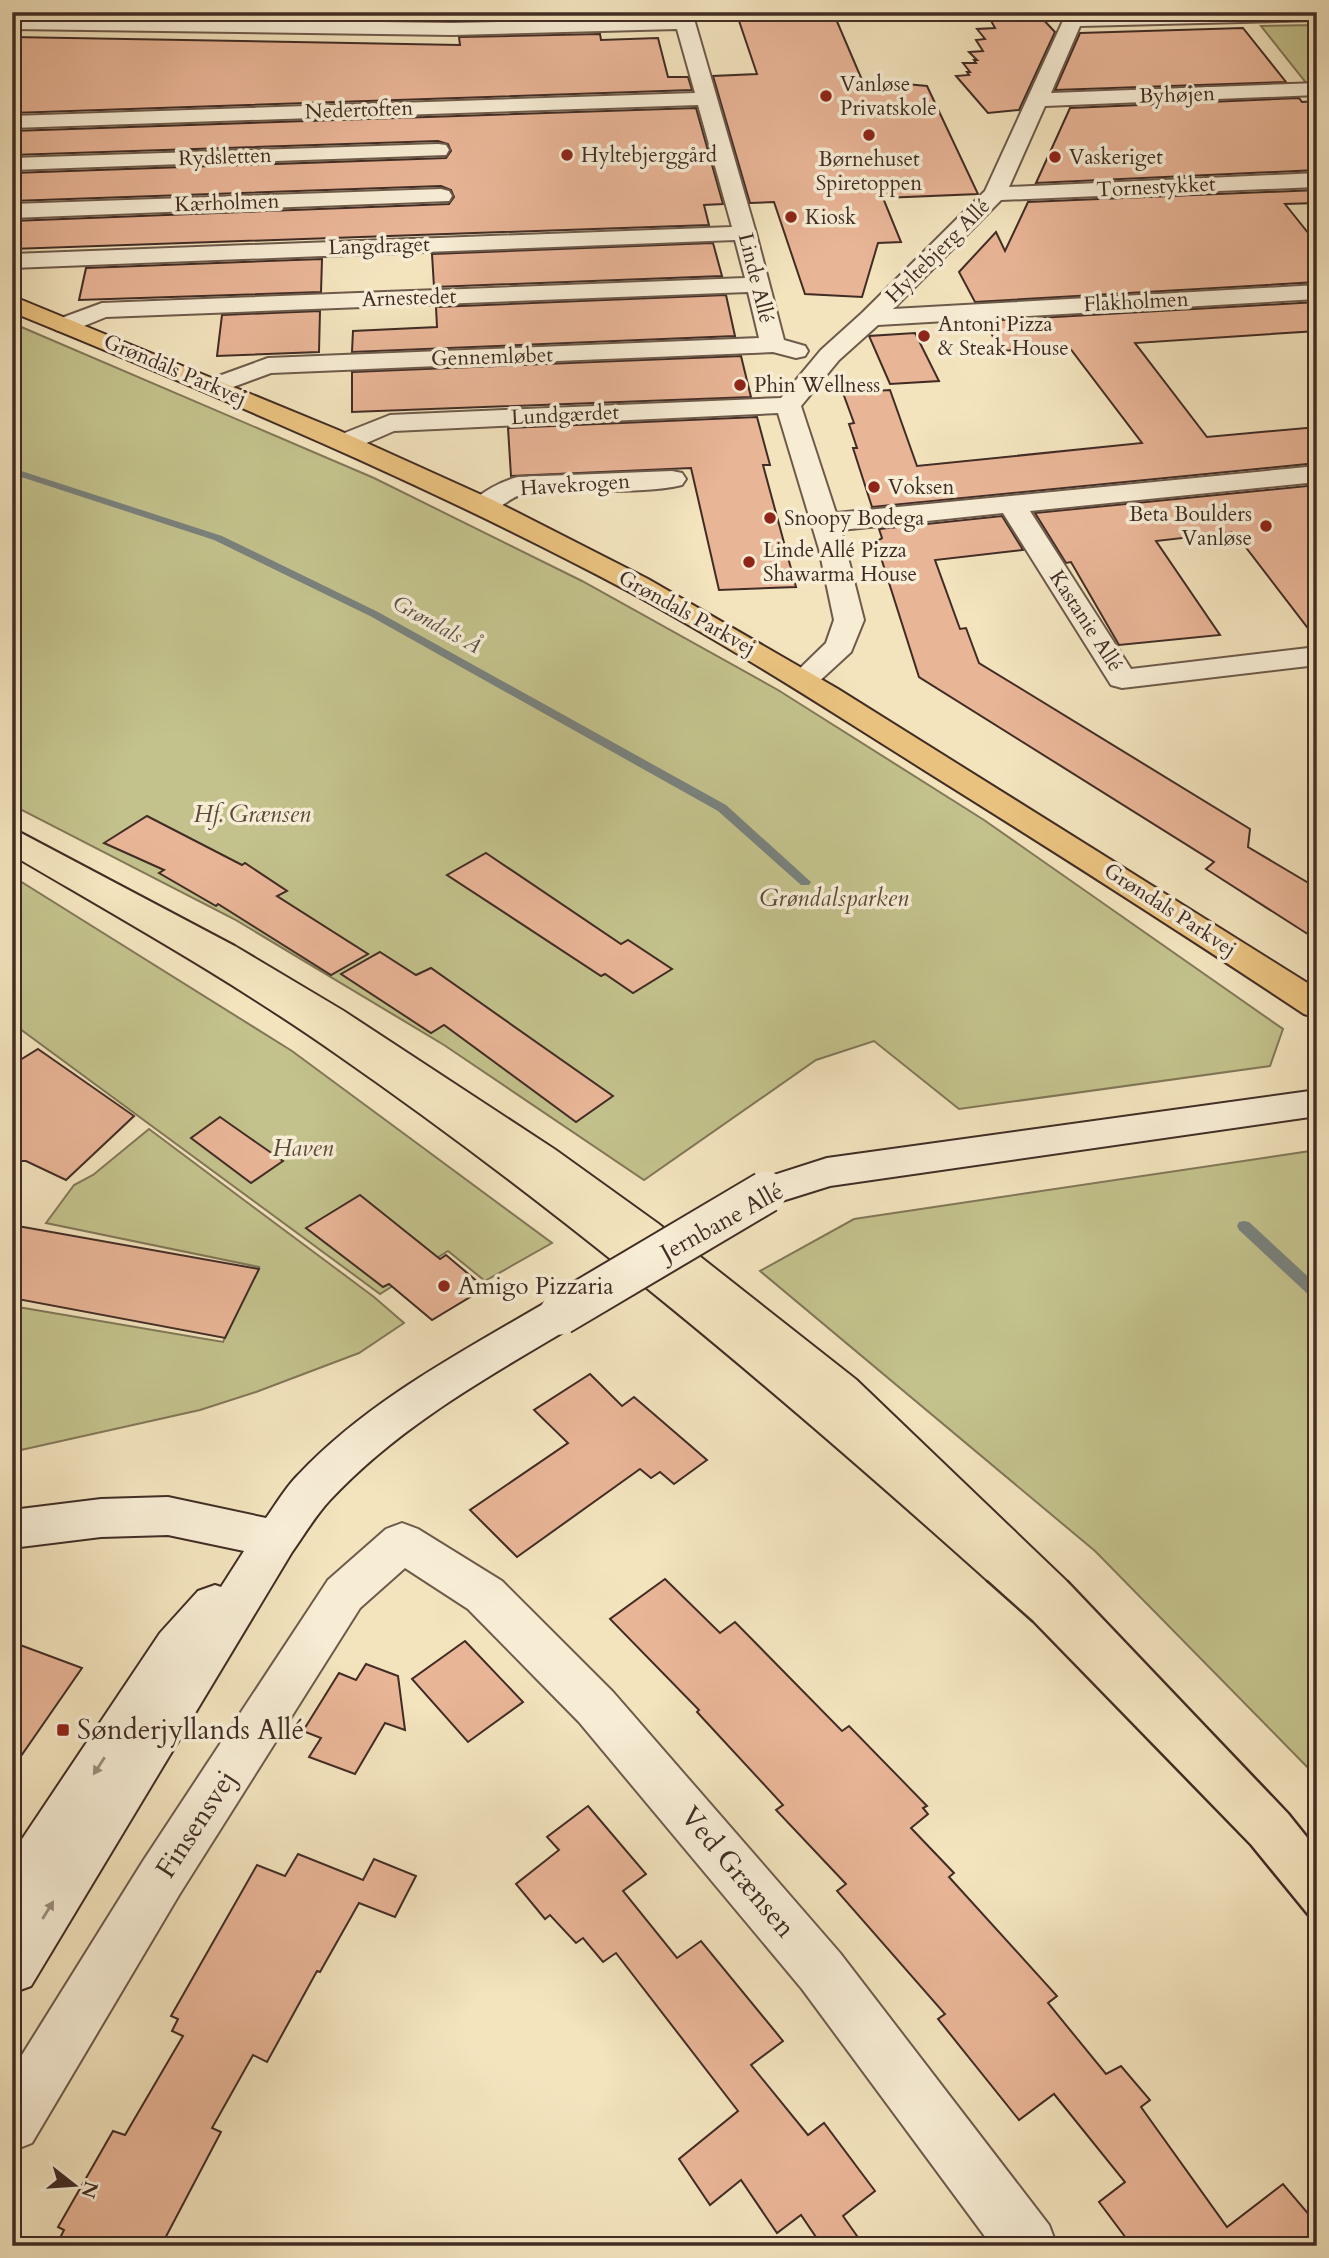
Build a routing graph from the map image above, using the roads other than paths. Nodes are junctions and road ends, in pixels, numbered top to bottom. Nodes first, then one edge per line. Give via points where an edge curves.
1 (1317, 14) edge
2 (1075, 16) edge
3 (684, 18) edge
4 (12, 23) edge
5 (1317, 89) edge
6 (706, 99) junction
7 (1037, 100) junction
8 (12, 122) edge
9 (438, 150) dead end
10 (12, 164) edge
11 (1317, 180) edge
12 (995, 194) junction
13 (441, 196) dead end
14 (12, 211) edge
15 (745, 233) junction
16 (12, 261) edge
17 (757, 285) junction
18 (1317, 292) edge
19 (12, 303) edge
20 (871, 318) junction
21 (65, 325) junction
22 (773, 345) junction
23 (827, 359) junction
24 (214, 386) junction
25 (788, 405) junction
26 (346, 442) junction
27 (1317, 474) edge
28 (672, 479) dead end
29 (1012, 505) junction
30 (483, 506) junction
31 (824, 523) junction
32 (1317, 656) edge
33 (803, 680) junction
34 (1317, 1006) edge
35 (1317, 1103) edge
36 (12, 1529) edge
37 (276, 1539) junction
38 (402, 1542) joint
39 (12, 1899) edge
40 (12, 1968) edge
41 (12, 2123) edge
42 (1028, 2246) edge

1 - 2 street
2 - 7 street, Hyltebjerg Allé
3 - 4 street via 453,29
3 - 6 street, Linde Allé
5 - 7 street, Byhøjen
6 - 8 street, Nedertoften
6 - 15 street, Linde Allé
7 - 12 street, Hyltebjerg Allé
9 - 10 street, Rydsletten
11 - 12 street, Tornestykket
12 - 20 street, Hyltebjerg Allé
13 - 14 street, Kærholmen
15 - 16 street, Langdraget
15 - 17 street, Linde Allé
17 - 21 street, Arnestedet via 102,310
17 - 22 street, Linde Allé
18 - 20 street, Flakholmen
19 - 21 main road, Grøndals Parkvej
20 - 23 street, Hyltebjerg Allé
21 - 24 main road, Grøndals Parkvej
22 - 23 street, Linde Allé
22 - 24 street, Gennemløbet via 268,366
23 - 25 street
24 - 26 main road, Grøndals Parkvej
25 - 26 street, Lundgærdet via 390,423
25 - 31 street
26 - 30 main road, Grøndals Parkvej
27 - 29 street
28 - 30 street, Havekrogen via 518,485
29 - 31 street
29 - 32 street, Kastanie Allé via 1122,679
30 - 33 main road, Grøndals Parkvej via 639,585
31 - 33 street via 849,620 840,646
33 - 34 main road, Grøndals Parkvej
35 - 37 street, Jernbane Allé, bridge via 827,1172 766,1192 418,1398 313,1488
36 - 37 street via 101,1518 168,1516
37 -> 39 street via 177,1647
40 -> 37 street
38 - 41 street, Finsensvej via 344,1594 161,1878
38 - 42 street, Ved Grænsen via 485,1595 596,1707 821,1971

